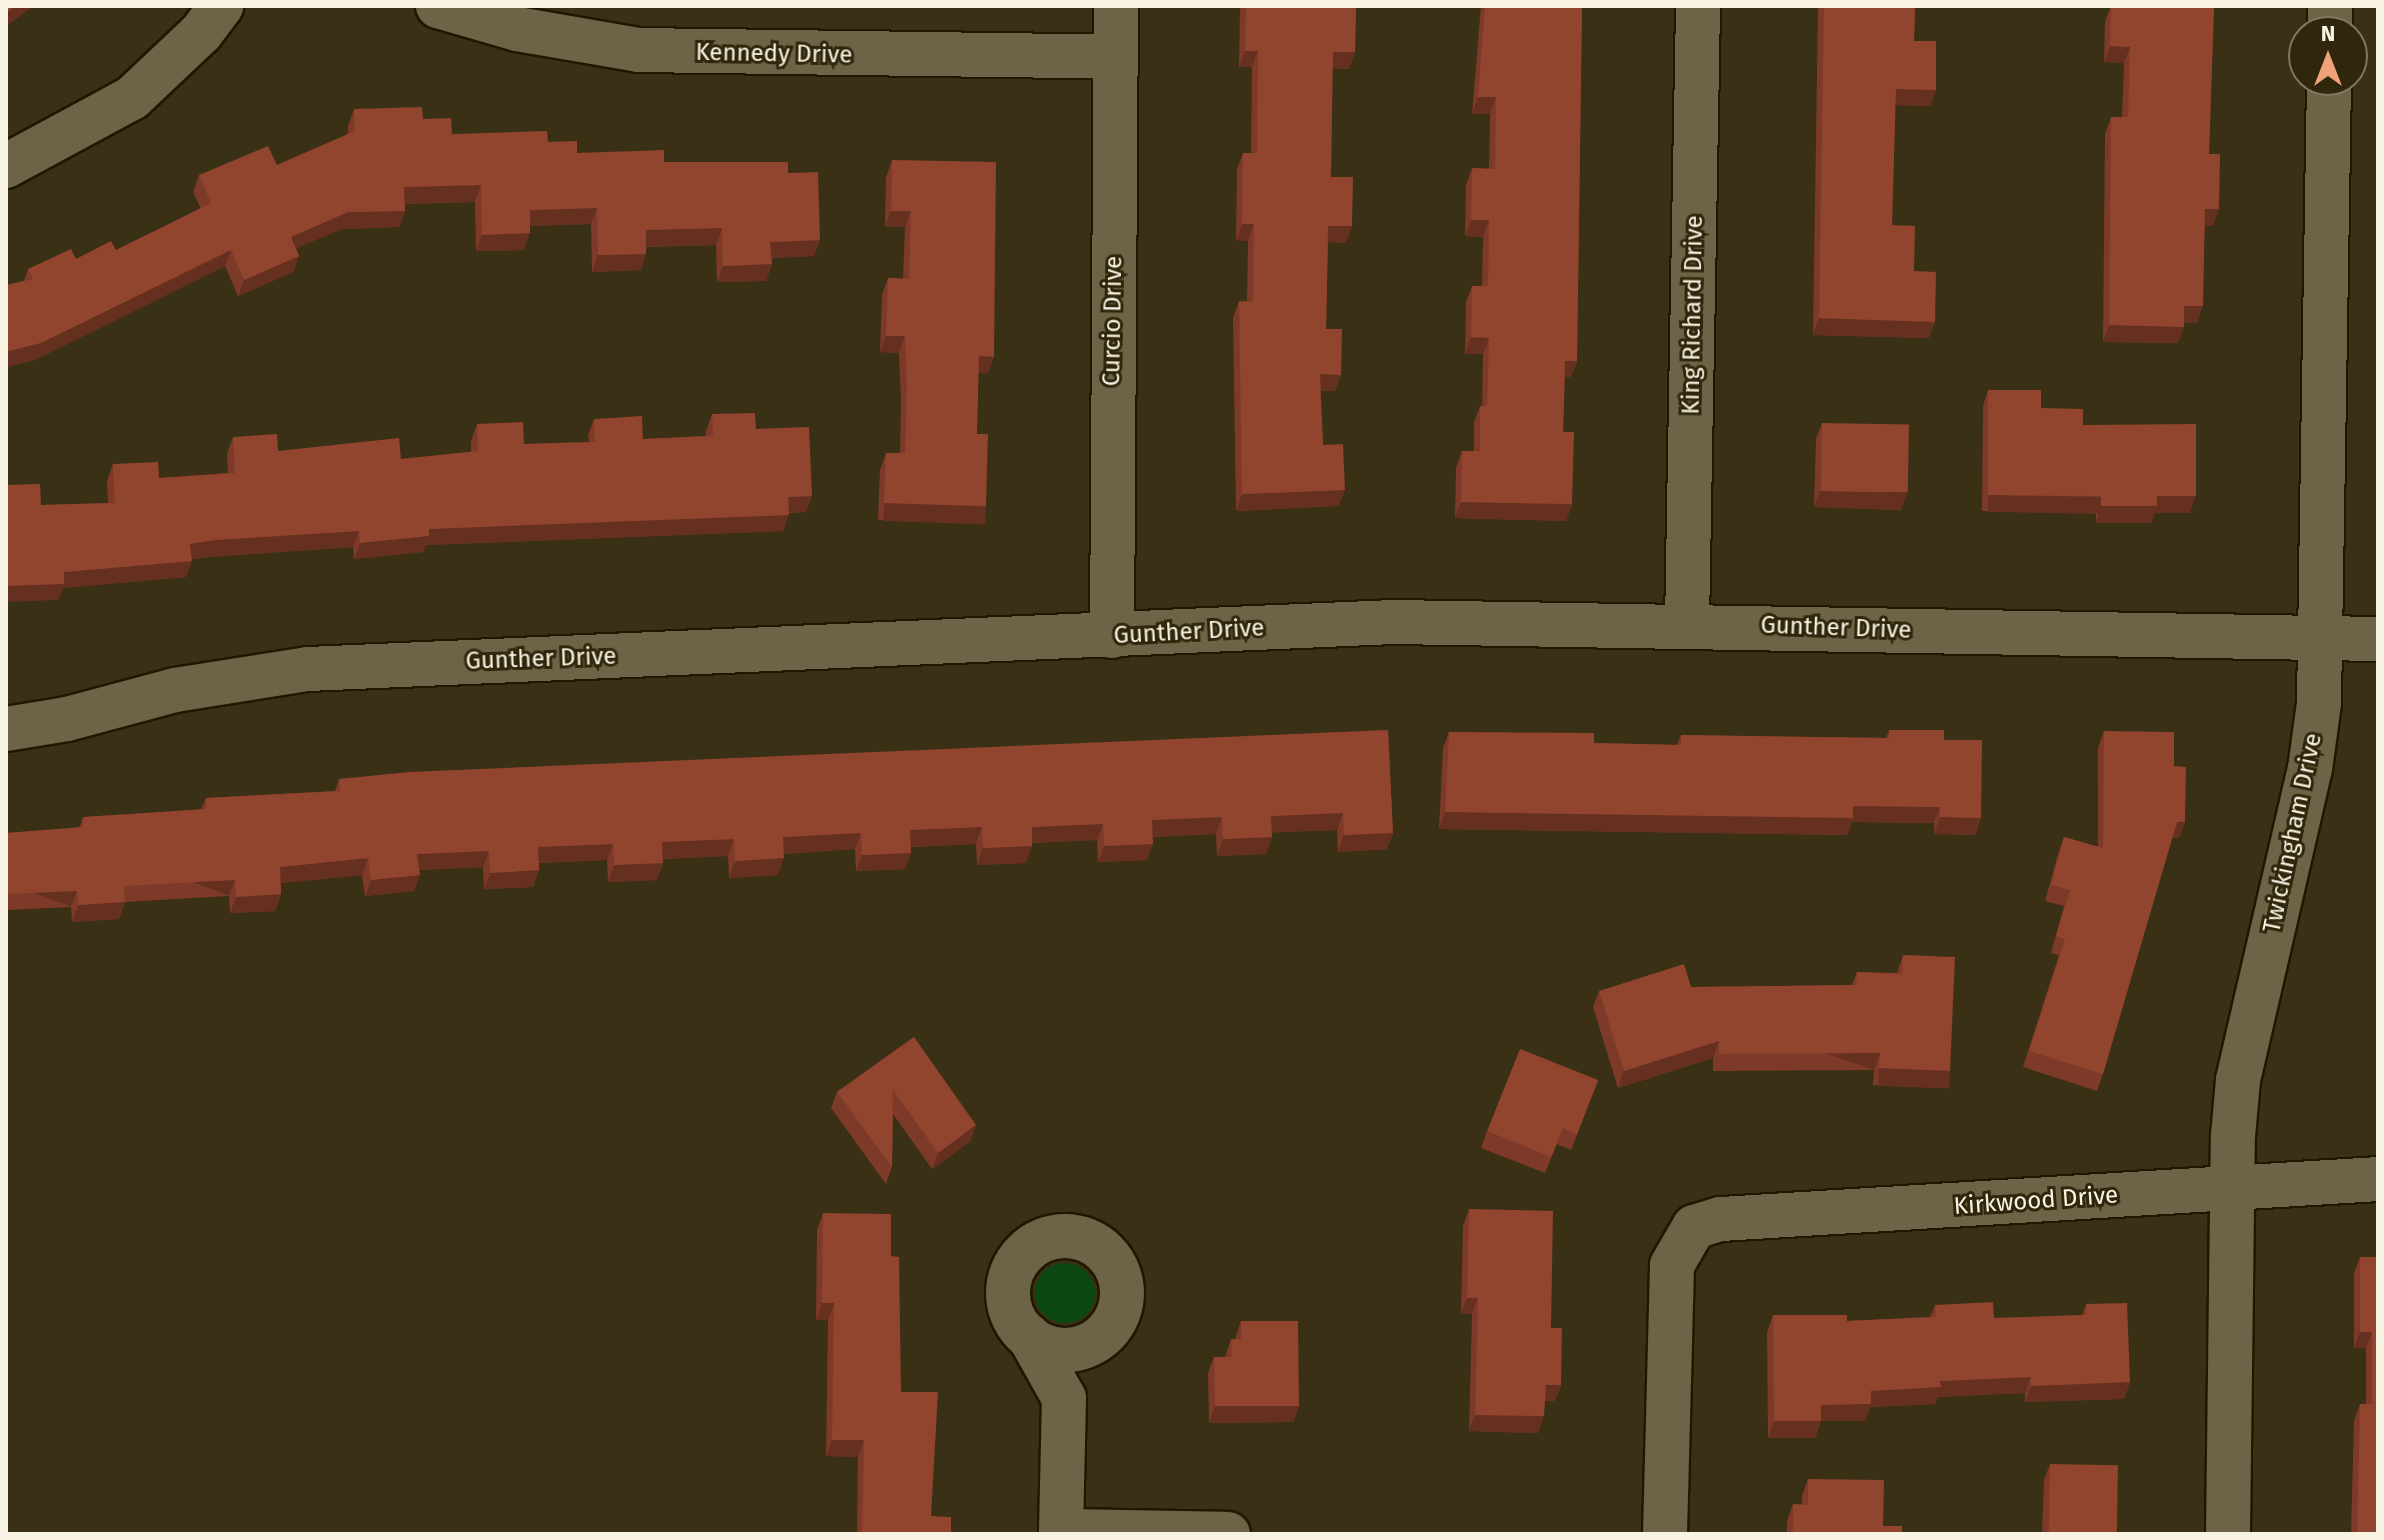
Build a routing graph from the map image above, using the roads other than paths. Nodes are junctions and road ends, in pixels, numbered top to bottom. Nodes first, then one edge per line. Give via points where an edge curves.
1 (221, 6) edge
2 (438, 6) edge
3 (1116, 6) edge
4 (1698, 6) edge
5 (1115, 57) junction
6 (2329, 96) edge
7 (6, 166) edge
8 (1687, 624) junction
9 (1112, 636) junction
10 (2322, 637) junction
11 (2378, 639) edge
12 (6, 729) edge
13 (2378, 1179) edge
14 (2234, 1189) junction
15 (1029, 1336) junction
16 (1099, 1339) junction
17 (1064, 1398) junction
18 (1062, 1533) edge
19 (1228, 1534) edge
20 (1665, 1534) edge
21 (2228, 1534) edge

1 - 7 street via 201,33 132,98
2 - 5 street, Kennedy Drive via 517,29 638,50
3 - 5 street, Curcio Drive
4 - 8 street, King Richard Drive
5 - 9 street, Curcio Drive
6 - 10 street, Twickingham Drive
8 - 9 street, Gunther Drive via 1394,622
8 - 10 street, Gunther Drive
9 - 12 street, Gunther Drive via 308,669 175,690
10 - 11 street, Gunther Drive
10 - 14 street, Twickingham Drive via 2310,769 2238,1080
13 - 14 street, Kirkwood Drive
14 - 20 street, Kirkwood Drive via 1721,1219 1694,1227 1672,1265
14 - 21 street, Twickingham Drive
15 - 16 street via 1065,1350
15 - 16 street via 1010,1308 1011,1272 1036,1243 1075,1236 1108,1255 1119,1271 1120,1309
15 - 17 street
16 - 17 street
17 - 18 street
18 - 19 street

